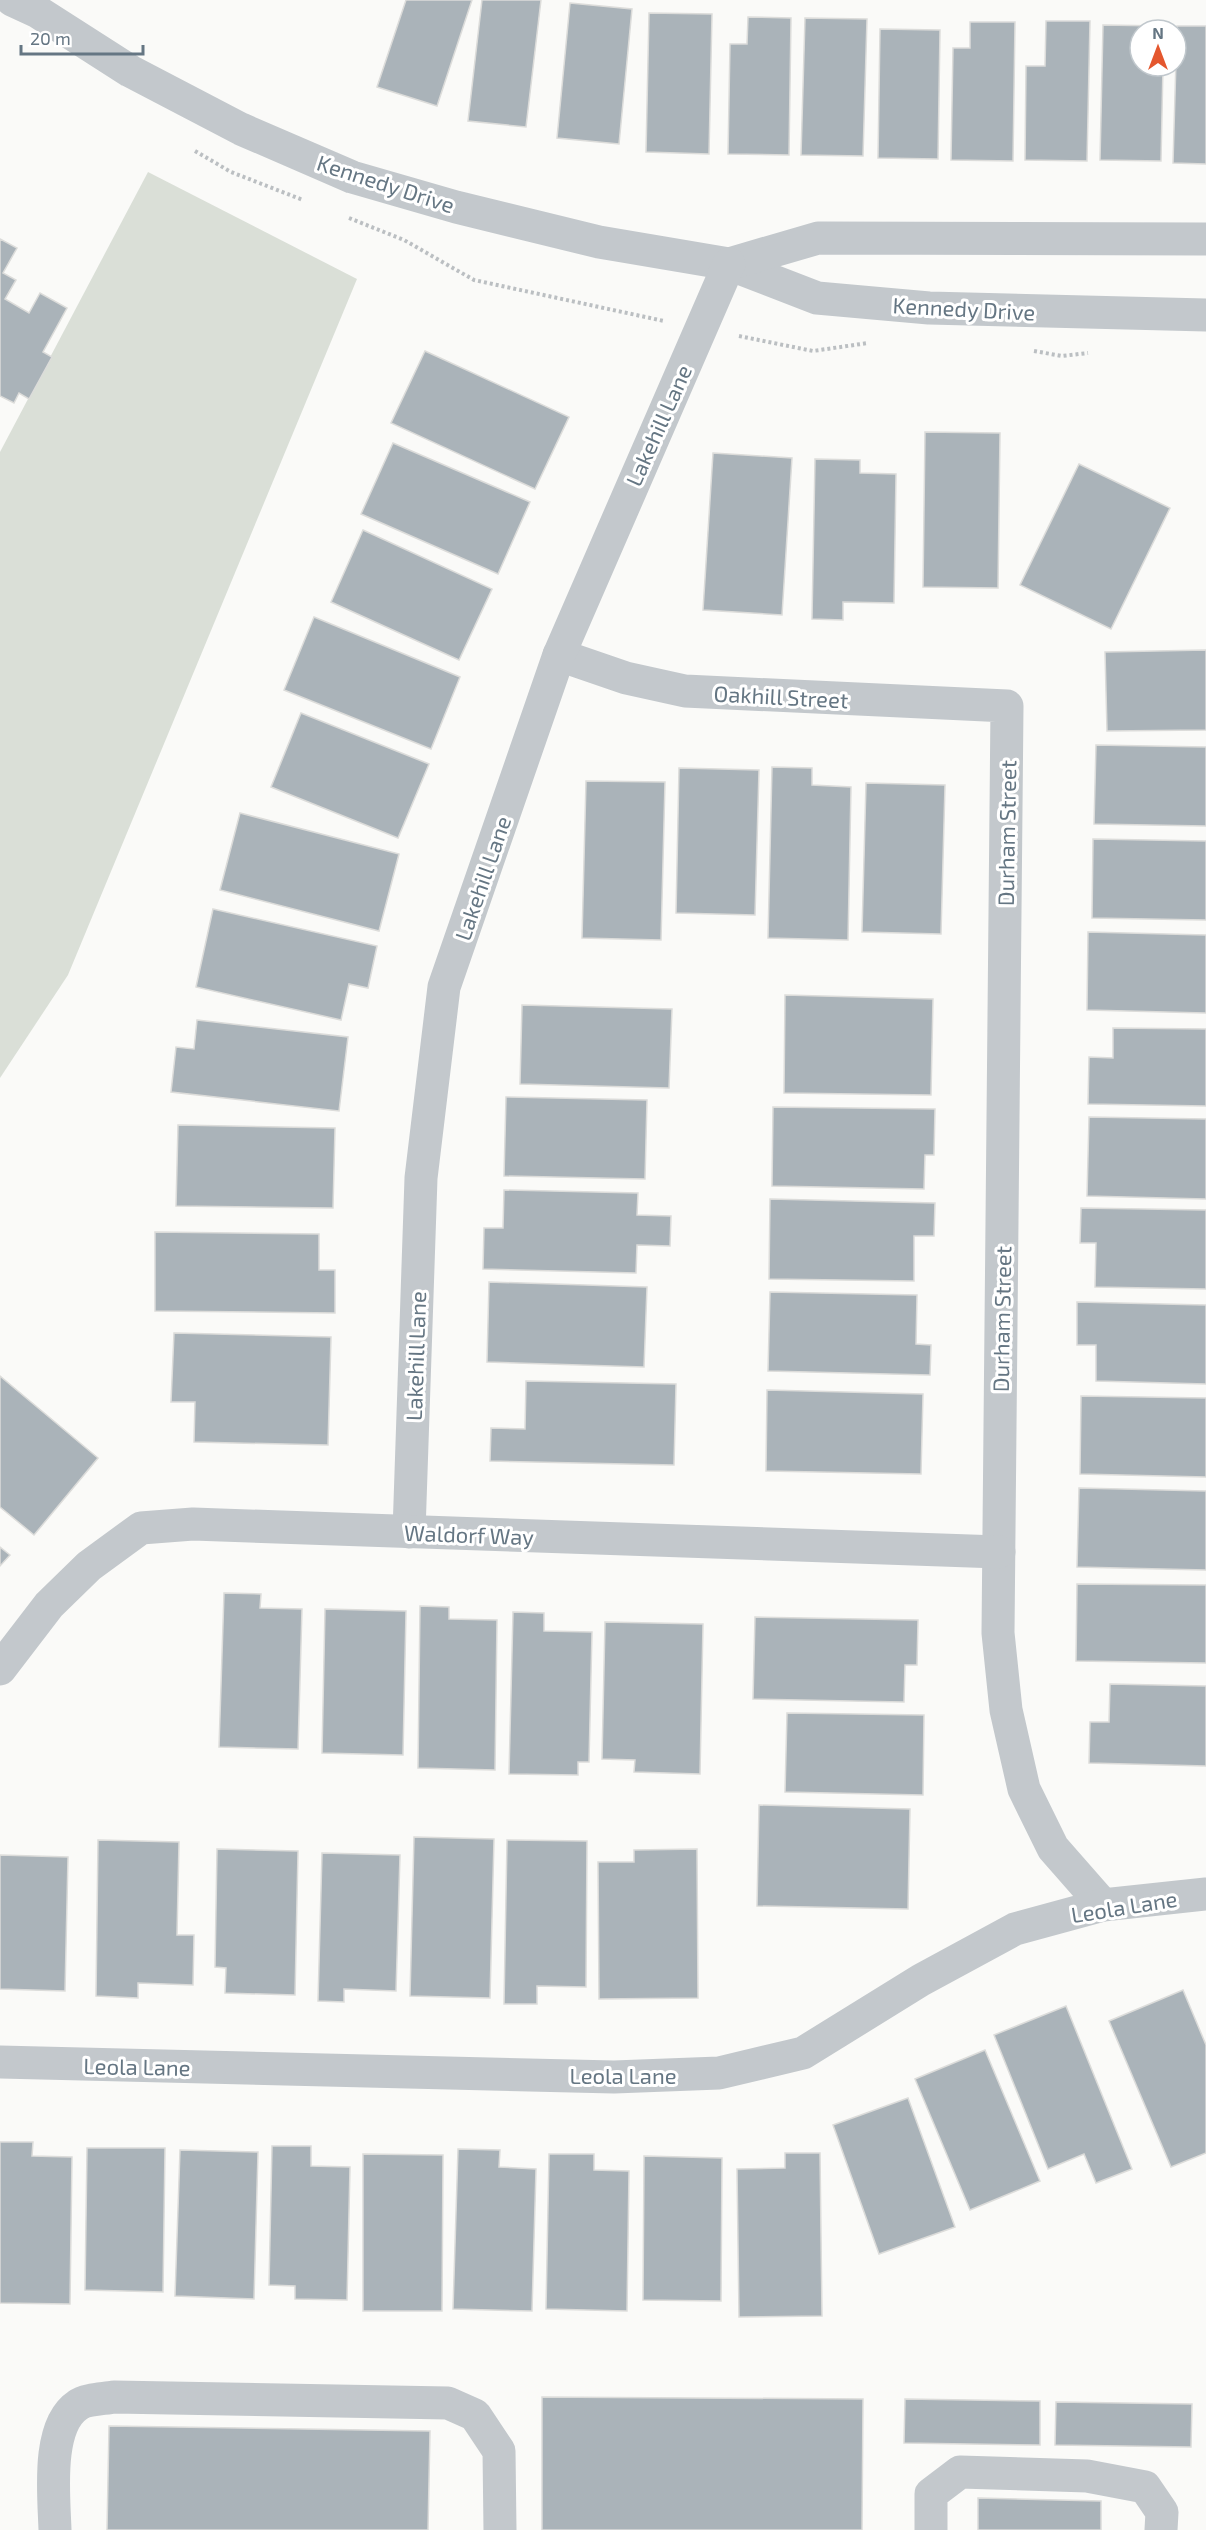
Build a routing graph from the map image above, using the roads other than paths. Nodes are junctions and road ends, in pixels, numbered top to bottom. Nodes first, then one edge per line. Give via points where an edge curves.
1 (27, 4) edge
2 (1206, 239) edge
3 (729, 264) junction
4 (1206, 315) edge
5 (560, 655) junction
6 (1007, 706) joint
7 (409, 1532) junction
8 (999, 1552) junction
9 (0, 1669) edge
10 (1206, 1894) edge
11 (1103, 1905) junction
12 (0, 2062) edge
13 (55, 2530) edge
14 (500, 2530) edge
15 (931, 2530) edge
16 (1161, 2530) edge

1 - 3 street, Kennedy Drive via 147,80 241,129 352,177 599,242
2 - 3 street, Kennedy Drive via 818,238
3 - 4 street, Kennedy Drive via 817,298 929,308
3 - 5 street, Lakehill Lane
5 - 6 street, Oakhill Street via 626,678 685,692
5 - 7 street, Lakehill Lane via 444,987 421,1178
6 - 8 street, Durham Street
7 - 8 street, Waldorf Way
7 - 9 street, Waldorf Way via 193,1524 141,1528 89,1566 49,1605
8 - 11 street, Durham Street via 998,1633 1006,1710 1024,1789 1053,1848
10 - 11 street, Leola Lane
11 - 12 street, Leola Lane via 1015,1929 921,1980 802,2053 719,2073 602,2076
13 - 14 street via 54,2457 60,2427 78,2405 114,2397 448,2403 475,2415 499,2451
15 - 16 street via 931,2494 960,2472 1087,2476 1145,2487 1162,2512

